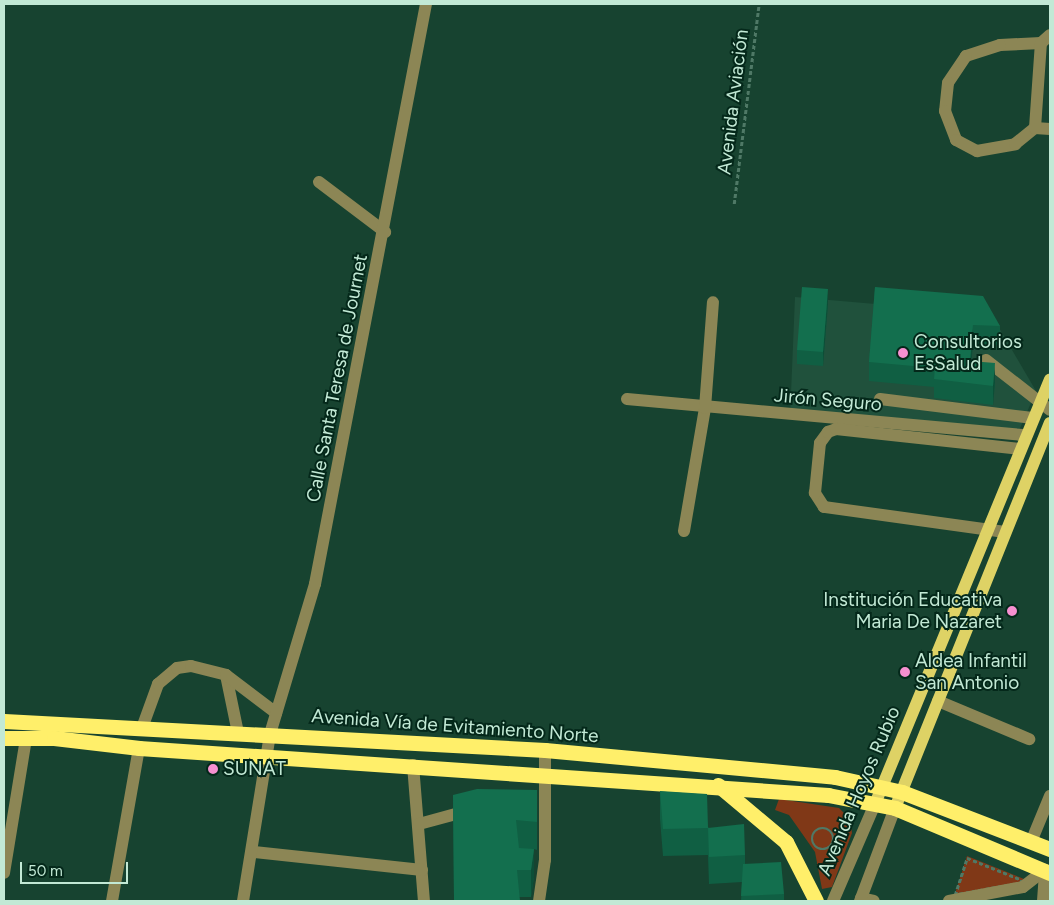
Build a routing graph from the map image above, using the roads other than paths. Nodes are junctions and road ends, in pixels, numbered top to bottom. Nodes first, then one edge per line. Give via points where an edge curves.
1 (426, 4) edge
2 (1045, 39) edge
3 (1035, 128) junction
4 (1050, 129) edge
5 (319, 182) dead end
6 (384, 232) junction
7 (713, 302) dead end
8 (986, 360) edge
9 (1050, 380) edge
10 (627, 399) dead end
11 (880, 399) dead end
12 (705, 408) junction
13 (1045, 408) edge
14 (1033, 418) junction
15 (1050, 423) edge
16 (1026, 435) junction
17 (1020, 449) junction
18 (985, 528) junction
19 (684, 532) dead end
20 (1005, 532) junction
21 (226, 675) junction
22 (938, 701) junction
23 (276, 713) junction
24 (4, 721) edge
25 (142, 728) junction
26 (238, 732) junction
27 (270, 734) junction
28 (4, 738) edge
29 (26, 738) junction
30 (1029, 739) dead end
31 (139, 748) junction
32 (546, 750) junction
33 (267, 755) junction
34 (413, 765) junction
35 (543, 773) junction
36 (717, 784) junction
37 (882, 788) junction
38 (902, 792) junction
39 (1050, 796) edge
40 (875, 804) junction
41 (486, 806) edge
42 (895, 808) junction
43 (419, 824) junction
44 (1031, 842) junction
45 (1050, 849) edge
46 (254, 852) junction
47 (422, 870) junction
48 (1047, 872) edge
49 (4, 873) edge
50 (952, 898) edge
51 (861, 899) edge
52 (112, 901) edge
53 (243, 901) edge
54 (424, 901) edge
55 (540, 901) edge
56 (816, 901) edge
57 (833, 901) edge
58 (874, 901) edge
59 (1043, 901) edge

1 - 6 street, Calle Santa Teresa de Journet
2 - 3 street
2 - 3 street via 1000,45 966,56 948,83 945,111 956,140 976,151 1015,144
3 - 4 street
5 - 6 street
6 - 23 street, Calle Santa Teresa de Journet via 315,584
7 - 12 street
8 - 13 street
9 - 13 main road, Avenida Hoyos Rubio
10 - 12 street, Jirón Seguro
11 - 14 street
12 - 16 street, Jirón Seguro
12 - 19 street
13 - 14 main road, Avenida Hoyos Rubio
14 - 16 main road, Avenida Hoyos Rubio
15 - 20 main road, Avenida Hoyos Rubio
16 - 17 main road, Avenida Hoyos Rubio
17 - 18 main road, Avenida Hoyos Rubio
17 - 18 street via 836,430 828,432 820,443 815,493 824,508
18 - 20 street
18 - 37 main road, Avenida Hoyos Rubio
20 - 22 main road, Avenida Hoyos Rubio
21 - 23 street
21 - 25 street via 208,667 177,668 151,696
21 - 26 street
22 - 30 street
22 - 38 main road, Avenida Hoyos Rubio
23 - 27 street, Calle Santa Teresa de Journet
24 - 25 highway, Avenida Vía de Evitamiento Norte
25 - 26 highway, Avenida Vía de Evitamiento Norte
26 - 27 highway, Avenida Vía de Evitamiento Norte
27 - 32 highway, Avenida Vía de Evitamiento Norte
27 - 33 street, Calle Santa Teresa de Journet
28 - 29 highway
29 - 31 highway
29 - 49 street
31 - 33 highway
31 - 52 street
32 - 35 street
32 - 37 highway, Avenida Vía de Evitamiento Norte via 835,778
33 - 34 highway
33 - 46 street, Calle Santa Teresa de Journet
34 - 35 highway
34 - 43 street
35 - 36 highway
35 - 55 street via 538,791 545,860
36 - 40 highway
36 - 56 highway via 786,842
37 - 38 highway, Avenida Vía de Evitamiento Norte
37 - 40 main road, Avenida Hoyos Rubio
38 - 42 main road, Avenida Hoyos Rubio
38 - 44 highway, Avenida Vía de Evitamiento Norte
39 - 44 street
40 - 42 highway
40 - 57 street, Avenida Hoyos Rubio
41 - 43 street
42 - 48 highway
42 - 51 street, Avenida Hoyos Rubio
43 - 47 street
44 - 45 highway, Avenida Vía de Evitamiento Norte
46 - 47 street
46 - 53 street, Calle Santa Teresa de Journet
47 - 54 street
48 - 50 street via 1023,887
48 - 59 street
51 - 58 street

